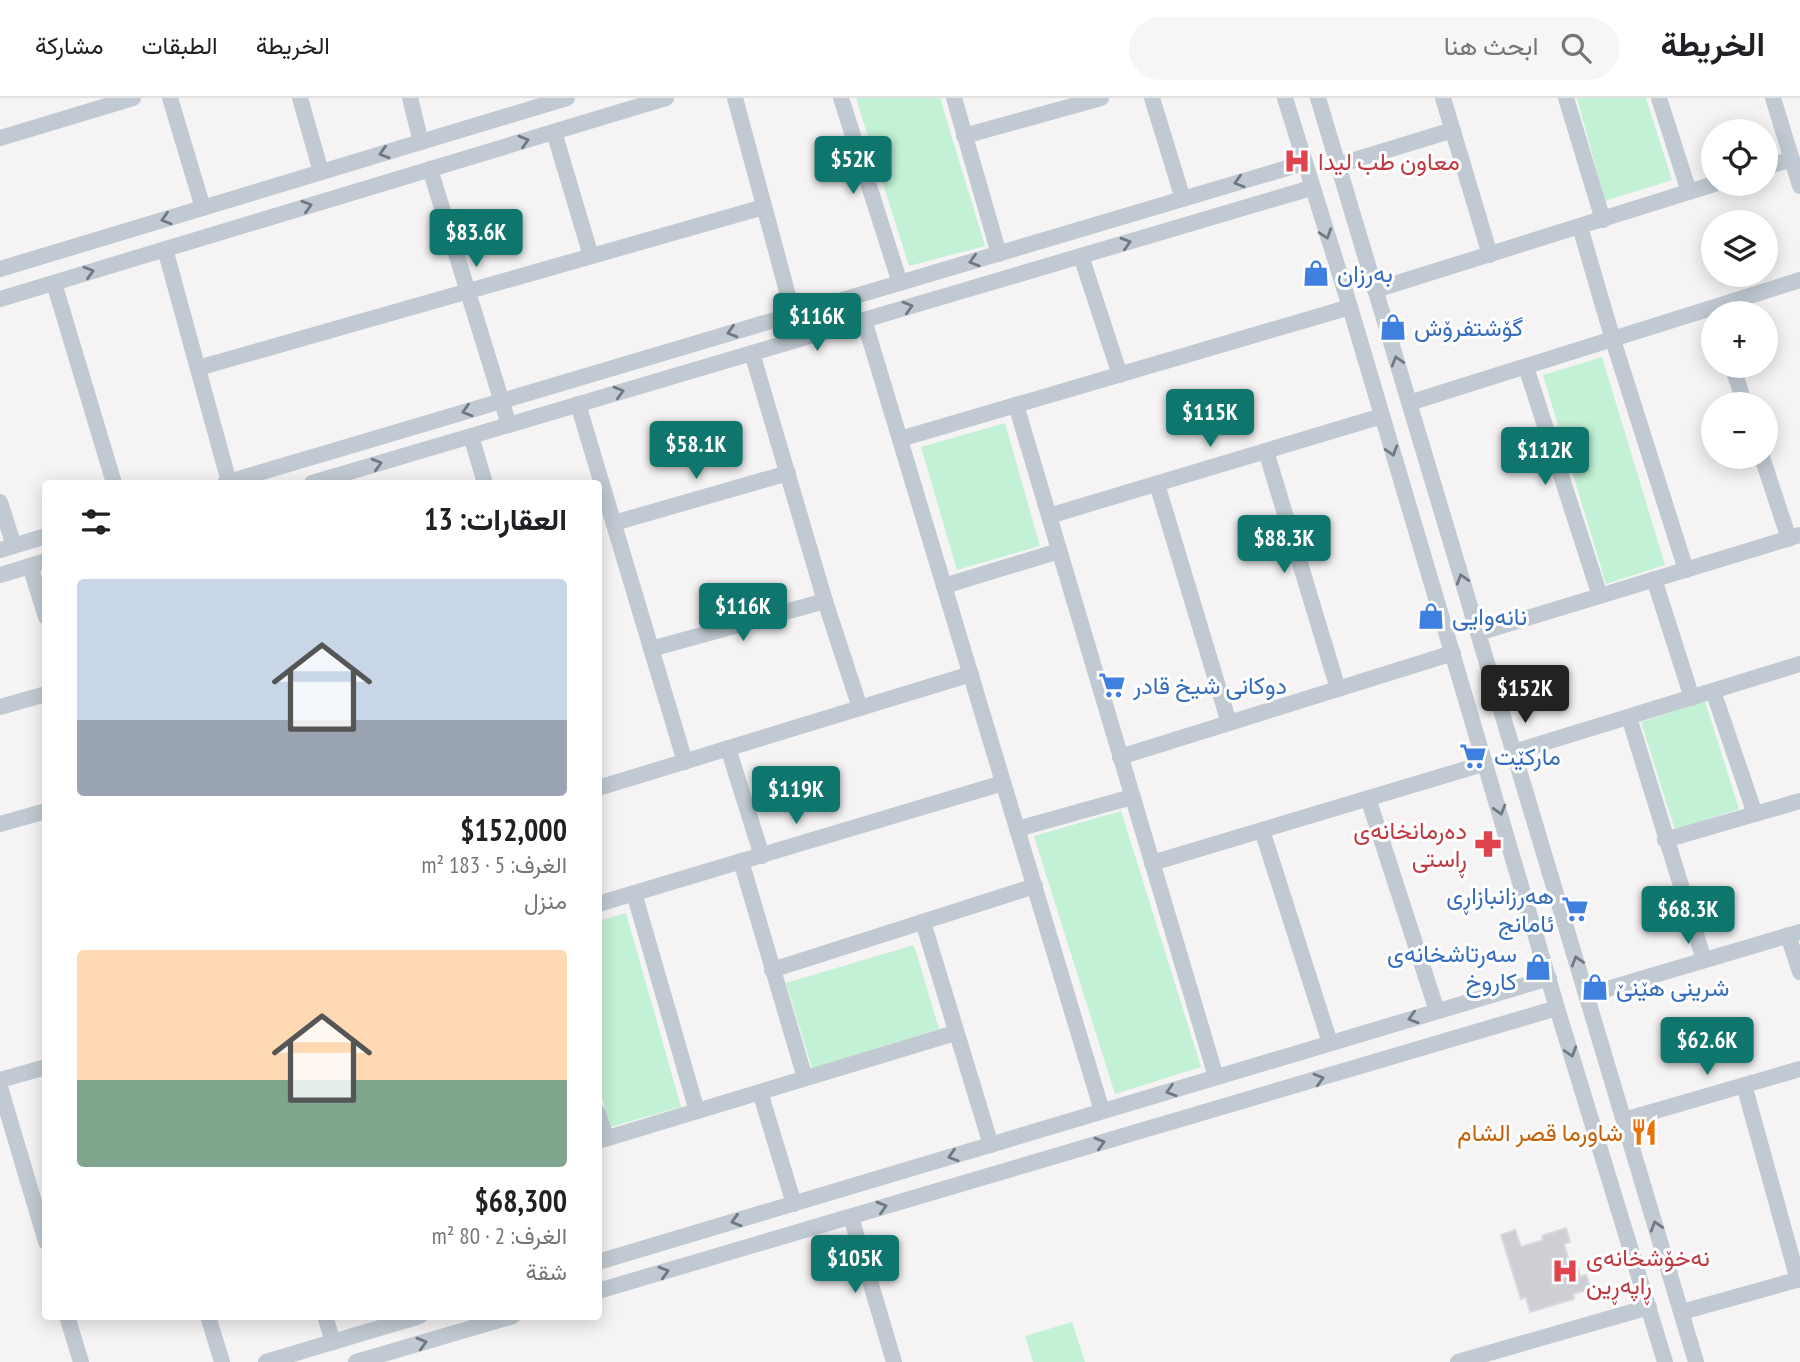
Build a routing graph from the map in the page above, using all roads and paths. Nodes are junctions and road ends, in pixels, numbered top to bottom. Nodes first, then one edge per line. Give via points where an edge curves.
1 (133, 98) edge
2 (170, 98) edge
3 (300, 98) edge
4 (410, 98) edge
5 (666, 98) edge
6 (735, 98) edge
7 (841, 98) edge
8 (954, 98) edge
9 (1101, 98) edge
10 (1152, 98) edge
11 (1285, 98) edge
12 (1318, 98) edge
13 (1443, 98) edge
14 (1566, 98) edge
15 (1659, 98) edge
16 (1773, 98) edge
17 (561, 99) edge
18 (620, 105) edge
19 (1453, 130) junction
20 (554, 132) junction
21 (964, 136) junction
22 (0, 138) edge
23 (421, 142) junction
24 (1792, 159) junction
25 (1304, 163) junction
26 (1778, 163) edge
27 (1338, 165) junction
28 (430, 169) junction
29 (321, 172) junction
30 (1800, 186) edge
31 (1311, 188) junction
32 (1701, 188) edge
33 (1689, 192) junction
34 (239, 197) junction
35 (1183, 199) junction
36 (764, 207) junction
37 (202, 208) junction
38 (1603, 220) junction
39 (247, 224) junction
40 (1580, 227) junction
41 (165, 249) junction
42 (999, 254) junction
43 (1490, 255) junction
44 (591, 256) junction
45 (1081, 256) junction
46 (0, 269) edge
47 (1800, 280) edge
48 (54, 283) junction
49 (900, 283) junction
50 (1375, 290) junction
51 (468, 291) junction
52 (0, 299) edge
53 (1742, 301) edge
54 (1350, 307) junction
55 (793, 314) junction
56 (1701, 315) edge
57 (864, 320) junction
58 (1613, 340) junction
59 (752, 353) junction
60 (1526, 367) junction
61 (198, 368) junction
62 (1120, 375) junction
63 (501, 401) junction
64 (1409, 403) junction
65 (578, 404) junction
66 (1016, 405) junction
67 (1382, 416) junction
68 (509, 425) junction
69 (471, 436) junction
70 (900, 439) junction
71 (1266, 451) junction
72 (1767, 469) edge
73 (789, 473) junction
74 (1431, 474) junction
75 (113, 480) edge
76 (226, 480) edge
77 (234, 480) edge
78 (322, 480) edge
79 (484, 480) edge
80 (601, 480) edge
81 (1402, 482) junction
82 (602, 483) edge
83 (1157, 484) junction
84 (0, 502) edge
85 (1049, 516) junction
86 (614, 523) junction
87 (42, 537) edge
88 (1795, 537) edge
89 (7, 547) edge
90 (1059, 551) junction
91 (38, 564) edge
92 (1686, 570) junction
93 (0, 575) edge
94 (1654, 579) junction
95 (944, 586) junction
96 (42, 590) edge
97 (1600, 596) junction
98 (825, 601) junction
99 (1478, 632) junction
100 (651, 649) junction
101 (1453, 653) junction
102 (1800, 664) edge
103 (971, 674) junction
104 (1338, 689) junction
105 (1713, 691) junction
106 (42, 695) edge
107 (1692, 698) junction
108 (0, 707) edge
109 (860, 708) junction
110 (1629, 717) junction
111 (1229, 723) junction
112 (728, 748) junction
113 (1514, 752) junction
114 (1120, 757) junction
115 (685, 762) junction
116 (1486, 763) junction
117 (1003, 783) junction
118 (602, 787) edge
119 (1132, 797) junction
120 (1368, 798) junction
121 (1800, 801) edge
122 (42, 812) edge
123 (1755, 814) junction
124 (0, 824) edge
125 (1017, 829) junction
126 (1262, 830) junction
127 (1665, 840) junction
128 (762, 856) junction
129 (741, 862) junction
130 (1152, 863) junction
131 (1035, 886) junction
132 (634, 893) junction
133 (602, 903) edge
134 (923, 922) junction
135 (1794, 933) edge
136 (1704, 960) junction
137 (772, 970) junction
138 (1800, 972) edge
139 (1549, 978) junction
140 (1587, 995) junction
141 (1557, 1008) junction
142 (1437, 1011) junction
143 (955, 1033) junction
144 (1329, 1043) junction
145 (42, 1068) edge
146 (1800, 1069) edge
147 (1216, 1077) junction
148 (805, 1078) junction
149 (0, 1080) edge
150 (1744, 1085) junction
151 (0, 1087) edge
152 (761, 1092) junction
153 (1138, 1100) junction
154 (697, 1111) junction
155 (1102, 1111) junction
156 (5, 1120) edge
157 (1624, 1120) junction
158 (1147, 1129) junction
159 (602, 1140) edge
160 (991, 1145) junction
161 (38, 1187) edge
162 (794, 1204) junction
163 (42, 1214) edge
164 (851, 1217) junction
165 (602, 1261) edge
166 (1799, 1280) edge
167 (602, 1290) edge
168 (1649, 1307) junction
169 (1682, 1312) junction
170 (68, 1320) edge
171 (209, 1320) edge
172 (326, 1320) edge
173 (406, 1320) edge
174 (484, 1320) edge
175 (463, 1323) edge
176 (333, 1342) junction
177 (81, 1362) edge
178 (222, 1362) edge
179 (266, 1362) edge
180 (356, 1362) edge
181 (894, 1362) edge
182 (1458, 1362) edge
183 (1665, 1362) edge
184 (1696, 1362) edge

1 - 22 street
2 - 37 street
3 - 29 street
4 - 23 street
5 - 18 street
6 - 36 street
7 - 49 street
8 - 21 street
9 - 21 street
10 - 35 street
11 - 25 street
12 - 27 street
13 - 19 street
14 - 38 street
15 - 33 street
16 - 24 street
17 - 23 street
18 - 20 street
19 - 27 street
19 - 43 street
28 -> 20 street
20 - 44 street
21 - 42 street
23 -> 29 street
24 - 26 street
24 - 30 street
25 - 31 street
25 -> 35 street
27 - 50 street
39 -> 28 street
28 - 51 street
29 - 34 street
45 -> 31 street
31 -> 54 street
32 - 33 street
33 - 38 street
34 - 37 street
34 - 39 street
35 - 42 street
36 - 44 street
36 - 55 street
37 -> 46 street
38 - 40 street
39 - 41 street
40 - 43 street
40 - 58 street
48 -> 41 street
41 - 61 street
42 -> 49 street
43 - 50 street
44 - 51 street
57 -> 45 street
45 - 62 street
47 - 53 street
48 - 52 street
48 - 75 street
49 - 55 street
64 -> 50 street
51 - 61 street
51 - 63 street
54 - 62 street
54 - 67 street
55 -> 63 street
56 - 58 street
57 - 59 street
57 - 70 street
58 - 60 street
58 - 92 street
65 -> 59 street
59 - 73 street
60 - 64 street
60 - 97 street
61 - 76 street
62 - 66 street
63 - 68 street
63 -> 77 street
64 - 74 street
65 - 68 street
65 - 80 street
66 - 70 street
66 - 85 street
67 - 71 street
67 -> 81 street
68 - 69 street
78 -> 69 street
69 - 79 street
70 - 95 street
71 - 83 street
71 - 104 street
72 - 88 street
73 - 86 street
73 - 98 street
74 - 81 street
99 -> 74 street
81 - 101 street
82 - 86 street
83 - 85 street
83 - 111 street
84 - 89 street
85 - 90 street
86 - 100 street
87 - 89 street
88 - 92 street
90 - 95 street
90 - 114 street
91 - 93 street
91 - 96 street
92 - 94 street
94 - 97 street
94 - 107 street
95 - 103 street
97 - 99 street
98 - 100 street
98 - 109 street
99 - 113 street
100 - 115 street
101 - 104 street
101 - 116 street
102 - 105 street
103 - 109 street
103 - 117 street
104 - 111 street
105 - 107 street
105 - 123 street
106 - 108 street
107 - 110 street
109 - 112 street
110 - 113 street
110 - 127 street
111 - 114 street
112 - 115 street
112 - 128 street
140 -> 113 street
114 - 119 street
115 - 118 street
116 - 120 street
116 -> 139 street
117 - 125 street
117 - 128 street
119 - 125 street
119 - 130 street
120 - 126 street
120 - 142 street
121 - 123 street
122 - 124 street
123 - 127 street
125 - 131 street
126 - 130 street
126 - 144 street
127 - 136 street
128 - 129 street
129 - 132 street
129 - 137 street
130 - 147 street
131 - 134 street
131 - 155 street
132 - 133 street
132 - 154 street
134 - 137 street
134 - 143 street
135 - 136 street
135 - 138 street
136 - 140 street
137 - 148 street
139 - 141 street
139 - 142 street
140 - 157 street
158 -> 141 street
141 -> 168 street
142 -> 144 street
143 - 148 street
143 - 160 street
144 - 147 street
145 - 149 street
146 - 150 street
147 -> 153 street
148 - 152 street
150 - 157 street
150 - 166 street
151 - 156 street
152 - 154 street
152 - 162 street
153 - 155 street
153 - 158 street
154 - 159 street
155 - 160 street
156 - 161 street
169 -> 157 street
164 -> 158 street
160 -> 162 street
161 - 163 street
162 -> 165 street
167 -> 164 street
164 - 181 street
166 - 169 street
168 - 182 street
168 - 183 street
169 - 184 street
170 - 177 street
171 - 178 street
172 - 176 street
173 - 176 street
174 - 175 street
180 -> 175 street
176 - 179 street

